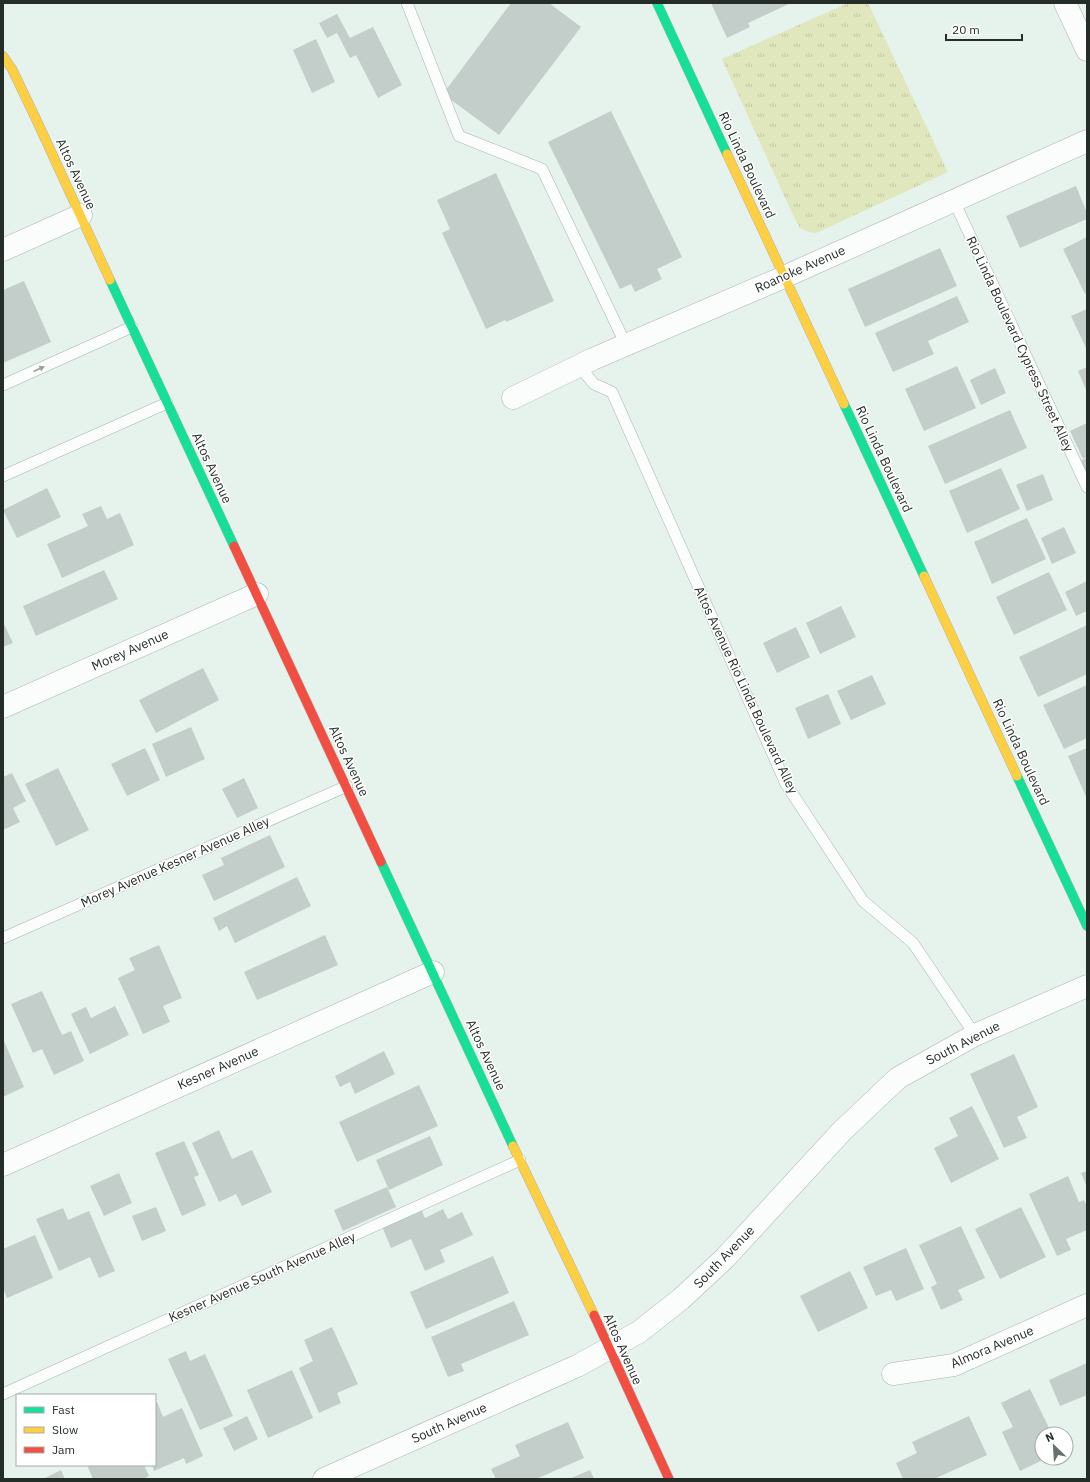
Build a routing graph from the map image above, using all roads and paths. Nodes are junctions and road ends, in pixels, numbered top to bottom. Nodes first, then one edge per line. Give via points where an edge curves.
1 (407, 3) edge
2 (657, 3) edge
3 (1065, 3) edge
4 (1087, 50) edge
5 (3, 56) edge
6 (1087, 141) edge
7 (954, 200) junction
8 (81, 215) junction
9 (3, 250) edge
10 (784, 277) junction
11 (132, 326) junction
12 (626, 346) junction
13 (579, 366) junction
14 (3, 385) edge
15 (513, 398) dead end
16 (167, 403) junction
17 (3, 476) edge
18 (1087, 487) edge
19 (257, 594) junction
20 (3, 707) edge
21 (346, 786) junction
22 (1087, 926) edge
23 (3, 938) edge
24 (434, 972) junction
25 (1087, 986) edge
26 (975, 1035) junction
27 (520, 1160) junction
28 (3, 1165) edge
29 (1087, 1305) edge
30 (609, 1348) junction
31 (893, 1374) dead end
32 (3, 1394) edge
33 (324, 1479) edge
34 (669, 1479) edge

1 - 12 lane via 459,136 542,168
2 - 10 street, Rio Linda Boulevard
3 - 4 street
5 - 8 street, Altos Avenue
6 - 7 street, Roanoke Avenue
7 - 10 street, Roanoke Avenue
7 - 18 lane, Rio Linda Boulevard Cypress Street Alley
8 - 9 street
8 - 11 street, Altos Avenue
10 - 12 street, Roanoke Avenue
10 - 22 street, Rio Linda Boulevard
14 -> 11 lane
11 - 16 street, Altos Avenue
12 - 13 street, Roanoke Avenue
13 - 15 street, Roanoke Avenue
13 - 26 lane, Altos Avenue Rio Linda Boulevard Alley via 594,384 612,392 786,784 863,901 913,943
16 - 17 lane
16 - 19 street, Altos Avenue
19 - 20 street, Morey Avenue
19 - 21 street, Altos Avenue
21 - 23 lane, Morey Avenue Kesner Avenue Alley
21 - 24 street, Altos Avenue
24 - 27 street, Altos Avenue
24 - 28 street, Kesner Avenue
25 - 26 street, South Avenue
26 - 30 street, South Avenue via 898,1078 842,1131 725,1258 682,1300 639,1332
27 - 30 street, Altos Avenue
27 - 32 lane, Kesner Avenue South Avenue Alley
29 - 31 street, Almora Avenue via 954,1365
30 - 33 street, South Avenue via 577,1366
30 - 34 street, Altos Avenue

